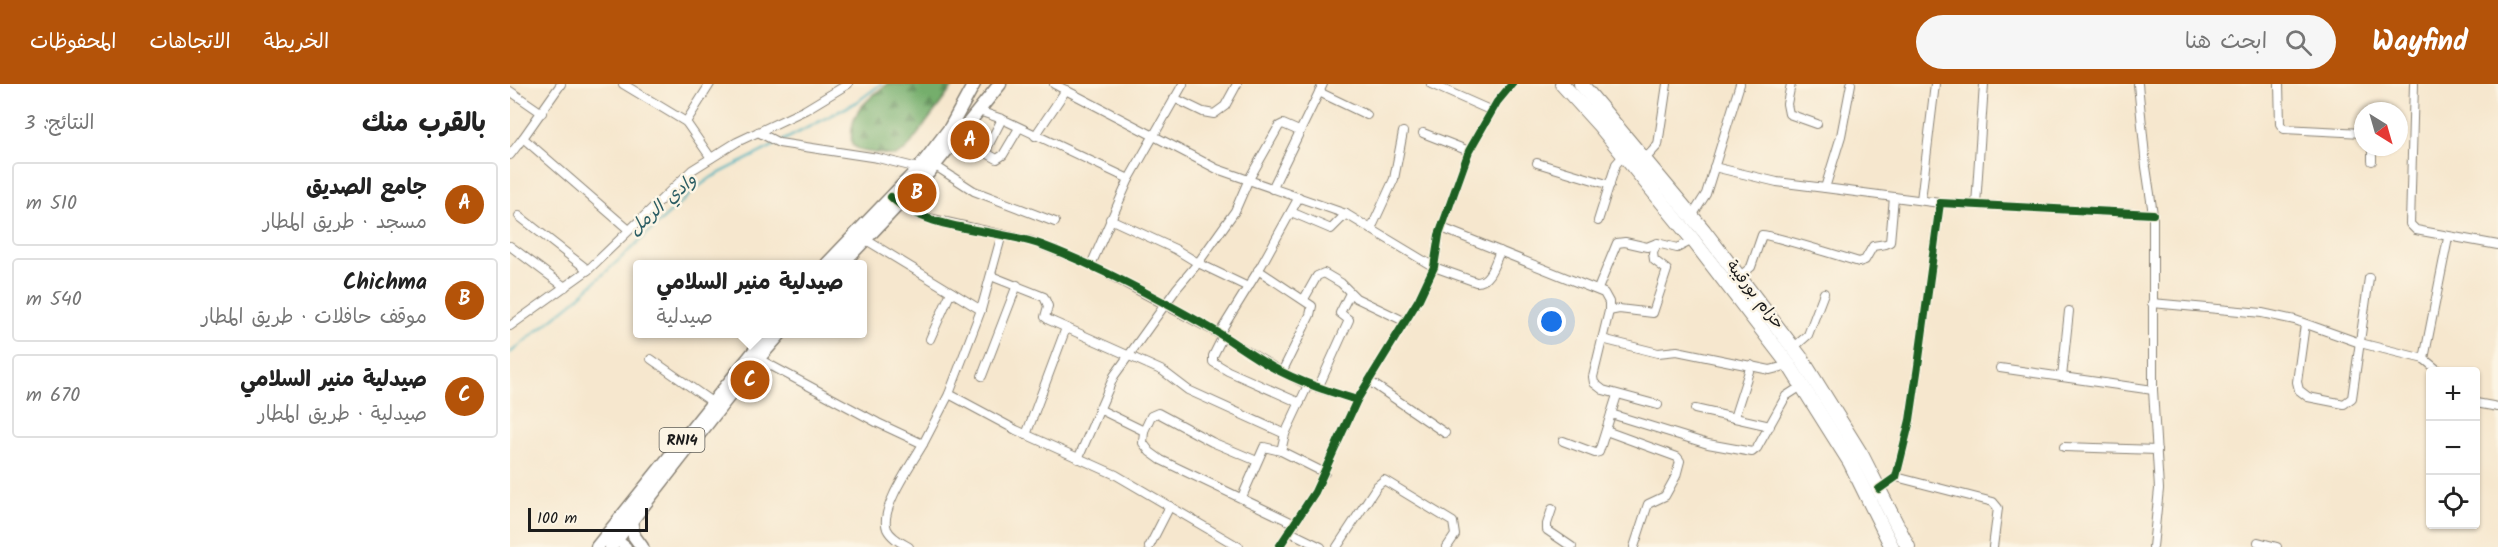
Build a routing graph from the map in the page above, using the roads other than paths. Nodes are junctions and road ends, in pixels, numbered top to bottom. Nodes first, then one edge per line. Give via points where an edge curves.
1 (561, 84) edge
2 (623, 84) edge
3 (710, 84) edge
4 (848, 84) edge
5 (974, 84) edge
6 (1000, 84) edge
7 (1054, 84) edge
8 (1183, 84) edge
9 (1237, 84) edge
10 (1323, 84) edge
11 (1431, 84) edge
12 (1512, 84) edge
13 (1562, 84) edge
14 (1581, 84) edge
15 (1667, 84) edge
16 (1740, 84) edge
17 (1791, 84) edge
18 (1851, 84) edge
19 (1935, 84) edge
20 (1984, 84) edge
21 (2138, 84) edge
22 (2279, 84) edge
23 (2414, 84) edge
24 (1066, 90) junction
25 (510, 91) edge
26 (1319, 92) junction
27 (1174, 98) junction
28 (962, 103) junction
29 (1492, 111) junction
30 (542, 112) junction
31 (977, 113) junction
32 (1367, 115) dead end
33 (1002, 119) junction
34 (686, 122) junction
35 (1817, 124) dead end
36 (1020, 128) junction
37 (1299, 131) junction
38 (758, 132) junction
39 (1403, 132) dead end
40 (1423, 133) dead end
41 (2354, 133) edge
42 (1035, 136) junction
43 (1152, 136) junction
44 (523, 138) junction
45 (1470, 151) junction
46 (510, 155) edge
47 (1624, 155) junction
48 (2372, 156) edge
49 (711, 158) junction
50 (1645, 159) junction
51 (2372, 161) dead end
52 (1537, 163) dead end
53 (1714, 167) junction
54 (928, 168) junction
55 (1130, 179) junction
56 (1248, 181) junction
57 (1610, 185) junction
58 (1825, 188) junction
59 (1272, 189) junction
60 (1299, 197) junction
61 (1894, 197) junction
62 (1921, 200) junction
63 (895, 201) junction
64 (1940, 203) junction
65 (1976, 205) junction
66 (1291, 212) junction
67 (1346, 214) junction
68 (2153, 214) junction
69 (519, 216) dead end
70 (1692, 216) junction
71 (1110, 219) junction
72 (1598, 221) dead end
73 (1055, 222) dead end
74 (1442, 228) junction
75 (1371, 229) junction
76 (629, 230) junction
77 (1002, 234) junction
78 (861, 237) junction
79 (2448, 238) junction
80 (1693, 240) junction
81 (1658, 243) junction
82 (2498, 245) edge
83 (510, 246) edge
84 (1500, 251) junction
85 (832, 260) edge
86 (845, 260) edge
87 (1198, 264) junction
88 (1091, 265) junction
89 (1434, 267) junction
90 (588, 270) junction
91 (1258, 270) junction
92 (991, 276) junction
93 (1739, 277) junction
94 (2369, 278) dead end
95 (1017, 285) junction
96 (565, 287) junction
97 (1248, 287) junction
98 (1598, 289) junction
99 (951, 292) junction
100 (1350, 293) junction
101 (1824, 293) dead end
102 (1304, 299) junction
103 (2152, 303) junction
104 (1167, 304) junction
105 (981, 310) junction
106 (1609, 311) junction
107 (2069, 311) dead end
108 (1406, 321) junction
109 (2305, 324) junction
110 (510, 326) edge
111 (1066, 328) junction
112 (1221, 335) junction
113 (765, 338) edge
114 (775, 338) edge
115 (930, 339) dead end
116 (1602, 339) junction
117 (2360, 343) junction
118 (1793, 348) junction
119 (1127, 356) junction
120 (754, 357) junction
121 (2424, 358) junction
122 (651, 359) dead end
123 (1751, 365) junction
124 (1789, 365) junction
125 (2434, 367) edge
126 (2000, 368) dead end
127 (1281, 372) junction
128 (982, 375) dead end
129 (2062, 377) junction
130 (1369, 381) junction
131 (1308, 385) junction
132 (1803, 385) junction
133 (1318, 387) junction
134 (2153, 390) junction
135 (949, 394) junction
136 (1617, 395) junction
137 (1357, 400) junction
138 (712, 402) junction
139 (1300, 403) junction
140 (2480, 404) edge
141 (1658, 405) dead end
142 (2498, 407) edge
143 (1099, 409) junction
144 (1695, 409) dead end
145 (1611, 414) junction
146 (1734, 418) junction
147 (1770, 426) junction
148 (1144, 431) junction
149 (1606, 431) junction
150 (1445, 433) dead end
151 (1285, 434) junction
152 (1026, 435) junction
153 (1563, 441) dead end
154 (923, 444) junction
155 (2064, 447) dead end
156 (2157, 450) junction
157 (1281, 451) junction
158 (1078, 459) junction
159 (1257, 461) junction
160 (1324, 472) junction
161 (1896, 477) junction
162 (1879, 489) junction
163 (1242, 497) junction
164 (1170, 506) junction
165 (1552, 509) dead end
166 (631, 521) junction
167 (1295, 524) junction
168 (1290, 532) junction
169 (616, 538) edge
170 (2258, 542) dead end
171 (1229, 545) edge
172 (597, 547) edge
173 (641, 547) edge
174 (909, 547) edge
175 (1149, 547) edge
176 (1239, 547) edge
177 (1279, 547) edge
178 (1320, 547) edge
179 (1337, 547) edge
180 (1446, 547) edge
181 (1572, 547) edge
182 (1634, 547) edge
183 (1892, 547) edge
184 (1908, 547) edge
185 (1993, 547) edge
186 (2153, 547) edge
187 (2277, 547) edge

1 - 30 street
2 - 34 street
3 - 34 street
4 - 38 street
5 - 28 main road
6 - 31 main road
7 - 24 street
8 - 27 street
9 - 27 street via 1226,106 1214,114
10 - 26 street
11 - 29 street
12 - 29 street
13 - 47 highway, حزام بورقيبة
14 - 50 highway, حزام بورقيبة
15 - 50 street via 1658,145
16 - 53 street
17 - 35 street via 1789,114
18 - 58 street
19 - 62 street
20 - 65 street
21 - 68 street
22 - 41 street via 2280,124 2284,129
23 - 79 street via 2408,221 2416,230
24 - 42 street
24 - 43 street
25 - 30 street
26 - 32 street
26 - 37 street
27 - 43 street
28 - 31 main road
28 - 54 main road
29 - 45 street
30 - 44 street
31 - 33 street
31 - 54 main road
33 - 36 street
33 - 36 street via 987,148 988,154 997,159 1004,155
34 - 49 street
36 - 42 street
37 - 56 street via 1279,126
37 - 59 street
38 - 49 street
38 - 54 street via 779,143
39 - 75 street via 1394,178
40 - 45 street
42 - 55 street
43 - 55 street
43 - 56 street
44 - 46 street
44 - 76 street
45 - 74 street
47 - 57 street via 1616,164
47 - 80 highway, حزام بورقيبة
48 - 51 street
49 - 76 street via 676,183
50 - 70 highway, حزام بورقيبة
52 - 57 street
53 - 58 street via 1777,182
53 - 70 street via 1706,194
54 - 63 main road
54 - 73 street via 974,191
55 - 71 street
56 - 59 street
56 - 87 street via 1235,211
57 - 72 street
58 - 61 street
59 - 60 street
60 - 66 street
60 - 67 street
61 - 62 street
61 - 93 street via 1890,242 1873,246 1865,260 1859,262 1767,234 1762,235 1751,267
62 - 64 street
63 - 77 street via 930,219
63 - 78 main road
64 - 65 street
64 - 161 street via 1917,377
65 - 68 street
66 - 67 street via 1331,229
66 - 91 street
67 - 75 street
68 - 103 street
69 - 90 street
70 - 93 highway, حزام بورقيبة
71 - 87 street
71 - 88 street
74 - 84 street
74 - 89 street
75 - 89 street
76 - 90 street
77 - 88 street
77 - 92 street
78 - 85 main road
78 - 86 main road
78 - 99 street
79 - 82 street
79 - 121 street
80 - 81 street via 1677,248
80 - 124 highway, حزام بورقيبة
81 - 98 street via 1647,247 1617,243
81 - 106 street via 1654,260 1667,270 1653,313
83 - 96 street
84 - 89 street via 1482,283
84 - 98 street
87 - 97 street
87 - 104 street
88 - 104 street
89 - 108 street
90 - 96 street
91 - 97 street
91 - 102 street
92 - 95 street
92 - 105 street
93 - 118 highway, حزام بورقيبة
94 - 117 street
95 - 111 street via 1044,297 1048,306 1045,317
95 - 128 street
96 - 110 street
97 - 112 street
98 - 106 street via 1608,297
99 - 105 street
99 - 115 street
100 - 102 street via 1341,283 1320,273
100 - 108 street
100 - 133 street via 1340,313 1349,322
101 - 118 street via 1808,335
102 - 127 street via 1312,308
103 - 109 street via 2262,313
103 - 134 street
104 - 112 street
104 - 119 street
105 - 135 street
106 - 116 street
107 - 129 street
108 - 130 street
109 - 117 street
109 - 117 street via 2297,387 2308,398 2344,404 2352,398
111 - 119 street
111 - 152 street
112 - 127 street
112 - 139 street via 1214,362
113 - 120 main road, RN14
114 - 120 main road, RN14
116 - 123 street via 1658,353 1677,351
116 - 136 street via 1594,384
117 - 121 street
118 - 162 highway, حزام بورقيبة via 1835,409
119 - 143 street
119 - 151 street via 1168,374 1188,390
120 - 138 main road, RN14
120 - 154 street
120 - 166 main road, RN14
121 - 125 street
122 - 138 street
123 - 124 street via 1770,370
123 - 146 street
124 - 132 highway, حزام بورقيبة
126 - 129 street
127 - 131 street
129 - 134 street
130 - 137 street
130 - 150 street
131 - 133 street
131 - 139 street
132 - 147 street via 1786,396
132 - 183 highway, حزام بورقيبة via 1850,462
133 - 137 street
134 - 156 street
135 - 152 street
135 - 154 street
136 - 141 street
136 - 145 street
137 - 160 street
138 - 169 main road, RN14
139 - 151 street
140 - 142 street
143 - 148 street
143 - 158 street
144 - 146 street
145 - 147 street via 1744,452 1757,448
145 - 149 street
146 - 147 street
148 - 159 street via 1151,416 1158,413
148 - 163 street via 1143,443 1154,456
149 - 153 street via 1597,453
149 - 182 street via 1680,461 1665,496 1648,504
151 - 157 street
152 - 158 street
154 - 174 street via 889,505 886,521 891,536
155 - 156 street
156 - 186 street via 2159,489
157 - 159 street via 1264,447
157 - 160 street
158 - 164 street
159 - 163 street
160 - 167 street
161 - 162 street
161 - 185 street via 1993,502 1998,508
162 - 184 highway, حزام بورقيبة
163 - 167 street
164 - 171 street
164 - 175 street
165 - 181 street via 1546,528
166 - 169 main road, RN14
166 - 173 main road
167 - 168 street
168 - 177 street
168 - 178 street
169 - 172 main road, RN14
169 - 173 main road
170 - 187 street
171 - 176 street
179 - 180 street via 1384,480 1452,522 1455,535

